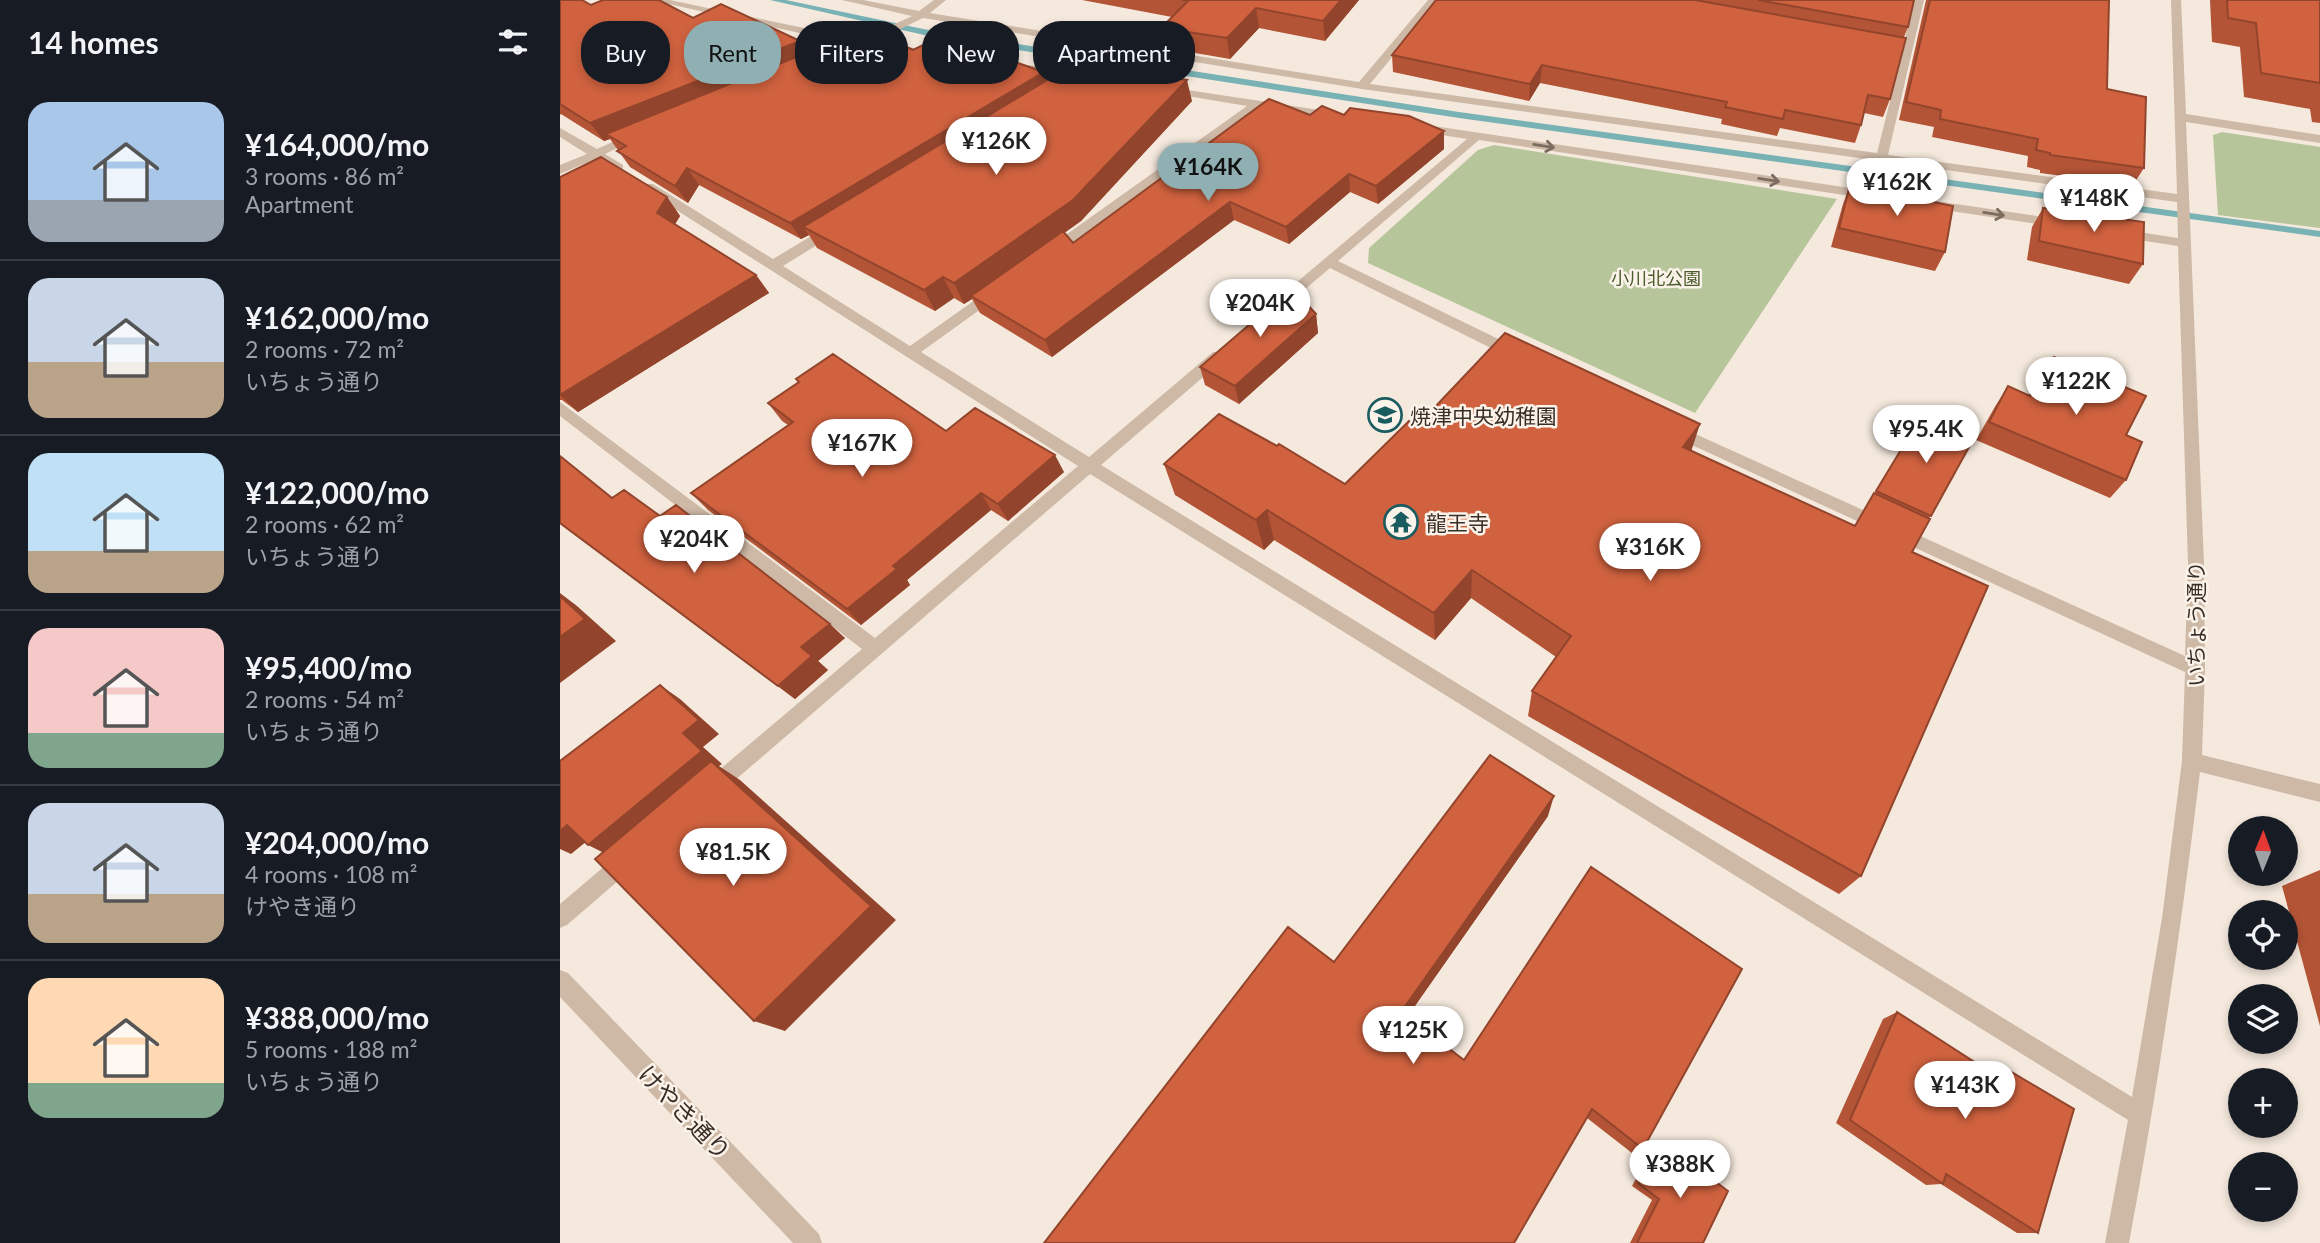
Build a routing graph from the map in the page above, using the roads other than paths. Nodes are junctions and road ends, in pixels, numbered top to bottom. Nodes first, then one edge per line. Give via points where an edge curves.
1 (655, 0) edge
2 (847, 0) edge
3 (941, 0) edge
4 (1434, 0) edge
5 (1919, 0) edge
6 (2176, 0) edge
7 (917, 18) junction
8 (908, 22) edge
9 (795, 27) edge
10 (1868, 44) edge
11 (908, 47) edge
12 (1908, 51) junction
13 (1033, 68) edge
14 (1071, 84) edge
15 (1362, 86) junction
16 (1150, 88) edge
17 (1060, 91) edge
18 (1256, 105) junction
19 (2180, 117) junction
20 (1352, 119) edge
21 (1408, 126) edge
22 (560, 132) edge
23 (646, 132) edge
24 (1477, 136) junction
25 (2320, 139) edge
26 (594, 153) junction
27 (1882, 156) junction
28 (560, 170) edge
29 (1885, 197) edge
30 (1913, 201) edge
31 (2183, 202) junction
32 (845, 221) edge
33 (2076, 226) edge
34 (2103, 230) edge
35 (2185, 239) junction
36 (1329, 262) junction
37 (1035, 264) edge
38 (774, 265) junction
39 (1001, 288) edge
40 (1266, 315) edge
41 (913, 351) junction
42 (1225, 351) edge
43 (1530, 360) edge
44 (560, 408) edge
45 (1656, 421) edge
46 (1090, 466) junction
47 (876, 649) junction
48 (2196, 669) junction
49 (2192, 761) junction
50 (2320, 793) edge
51 (700, 799) edge
52 (638, 851) edge
53 (560, 918) edge
54 (560, 981) edge
55 (2141, 1115) junction
56 (810, 1243) edge
57 (2117, 1243) edge

1 - 9 street
2 - 7 street
3 - 7 street
4 - 15 street
5 - 12 street
6 - 19 street, いちょう通り
7 - 8 street
7 - 15 street
10 - 12 street
11 - 13 street
12 - 27 street
14 - 17 street
15 - 27 street
16 - 18 street
18 - 20 street
18 - 37 street
19 - 25 street
19 - 31 street, いちょう通り
21 - 24 street
22 - 26 street
23 - 26 street
24 -> 29 street
24 - 36 street
26 - 28 street
26 - 38 street
27 - 31 street
30 -> 33 street
31 - 35 street, いちょう通り
32 - 38 street
34 - 35 street
35 - 48 street, いちょう通り
36 - 40 street
36 - 43 street
38 - 41 street
39 - 41 street
41 - 46 street
42 - 46 street
44 - 47 street
45 - 48 street
46 - 47 street
46 - 55 street
47 - 51 street
48 - 49 street, いちょう通り
49 - 50 street
49 - 55 street, いちょう通り
52 - 53 street
54 - 56 street, けやき通り
55 - 57 street, いちょう通り

